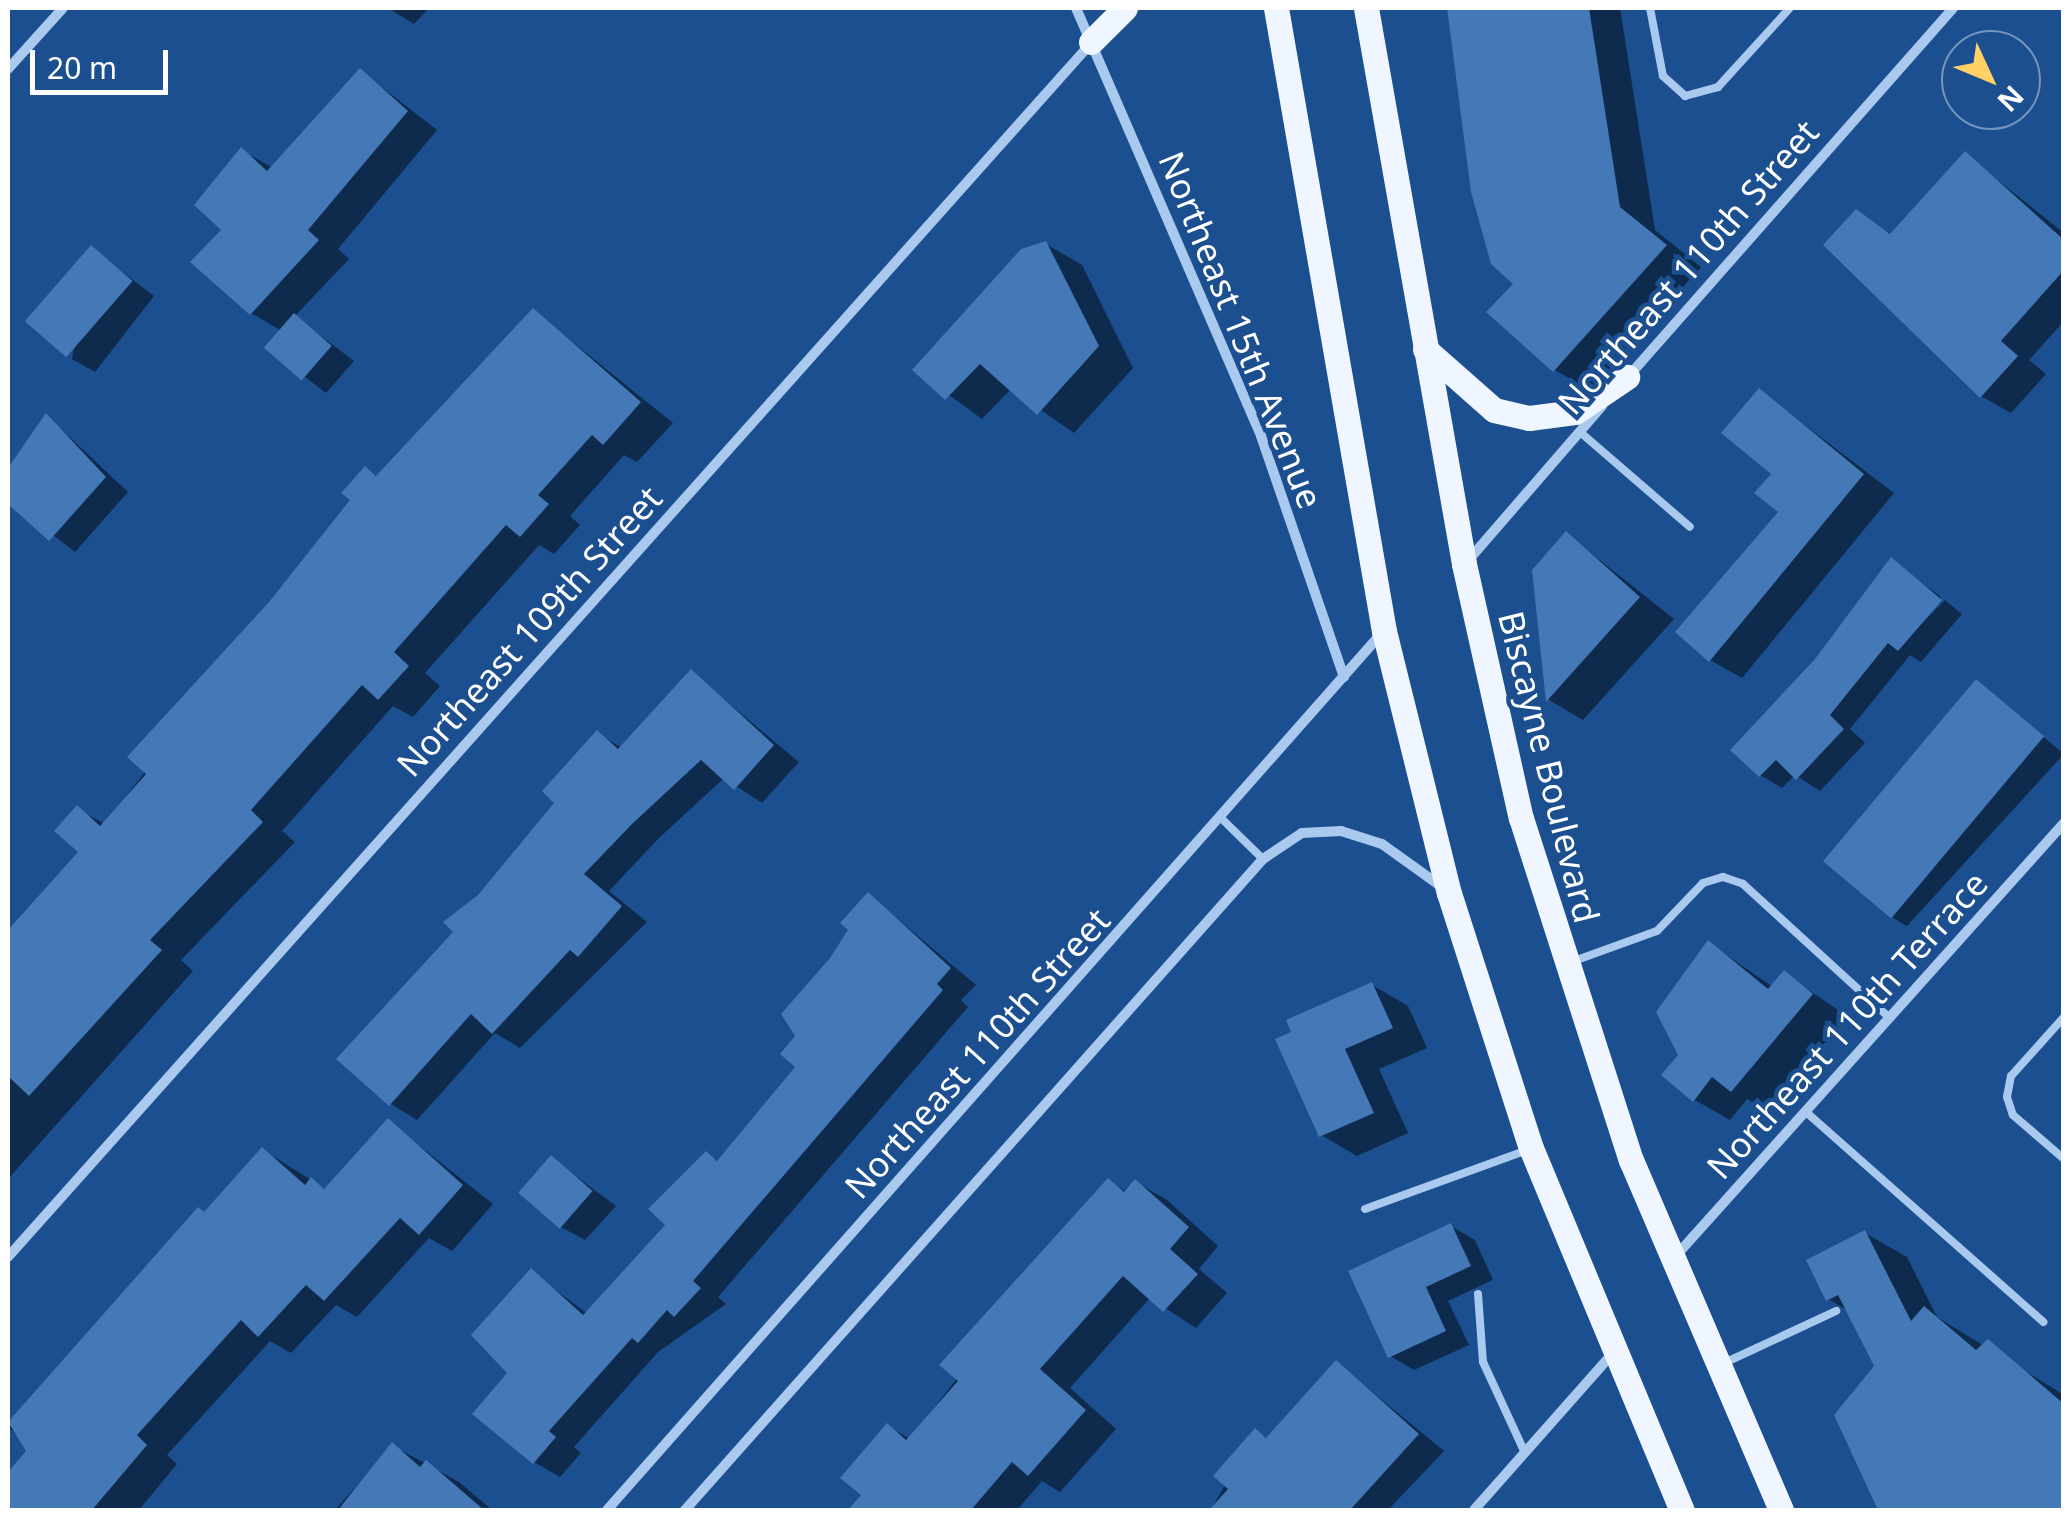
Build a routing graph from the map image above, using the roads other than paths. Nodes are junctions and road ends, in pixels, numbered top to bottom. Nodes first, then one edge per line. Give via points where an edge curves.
1 (64, 8) edge
2 (1076, 8) edge
3 (1125, 8) edge
4 (1276, 8) edge
5 (1366, 8) edge
6 (1650, 8) edge
7 (1790, 8) edge
8 (1952, 8) edge
9 (1091, 42) junction
10 (8, 70) edge
11 (1425, 349) junction
12 (1627, 377) junction
13 (1580, 432) junction
14 (1690, 528) dead end
15 (1464, 564) junction
16 (1384, 631) junction
17 (1344, 677) junction
18 (1222, 819) junction
19 (2064, 823) edge
20 (1263, 859) junction
21 (1449, 893) junction
22 (1564, 965) junction
23 (2064, 1017) edge
24 (1890, 1018) junction
25 (1806, 1112) junction
26 (1531, 1148) junction
27 (2064, 1159) edge
28 (1365, 1209) dead end
29 (8, 1257) edge
30 (1670, 1263) junction
31 (1478, 1294) dead end
32 (1836, 1312) dead end
33 (2043, 1322) dead end
34 (1611, 1355) junction
35 (1717, 1366) junction
36 (1525, 1453) junction
37 (608, 1510) edge
38 (685, 1510) edge
39 (1474, 1510) edge
40 (1682, 1510) edge
41 (1781, 1510) edge

1 - 10 street
2 - 9 street, Northeast 15th Avenue
3 - 9 main road
4 - 16 main road
5 - 11 main road, Biscayne Boulevard
6 - 7 lane via 1663,76 1686,96 1718,87
8 - 12 street, Northeast 110th Street
9 - 17 street, Northeast 15th Avenue via 1260,436
9 - 29 street, Northeast 109th Street
11 - 12 main road via 1494,410 1529,418 1575,412
11 - 15 main road, Biscayne Boulevard
12 - 13 street, Northeast 110th Street
13 - 14 lane
13 - 15 street, Northeast 110th Street
15 - 22 main road, Biscayne Boulevard
16 - 17 street, Northeast 110th Street
16 - 21 main road
17 - 18 street, Northeast 110th Street
18 - 20 lane
18 - 37 street, Northeast 110th Street
19 - 24 street, Northeast 110th Terrace
20 - 21 street via 1302,833 1341,831 1382,844
20 - 38 street
21 - 26 main road
22 - 24 lane via 1657,931 1703,883 1723,877 1743,884
22 - 30 main road, Biscayne Boulevard
23 - 27 lane via 2011,1076 2007,1097 2013,1115
24 - 25 street, Northeast 110th Terrace
25 - 30 street, Northeast 110th Terrace
25 - 33 lane
26 - 28 lane
26 - 34 main road
30 - 35 main road, Biscayne Boulevard
31 - 36 lane via 1483,1362
32 - 35 lane
34 - 36 street
34 - 40 main road
35 - 41 main road, Biscayne Boulevard
36 - 39 street

